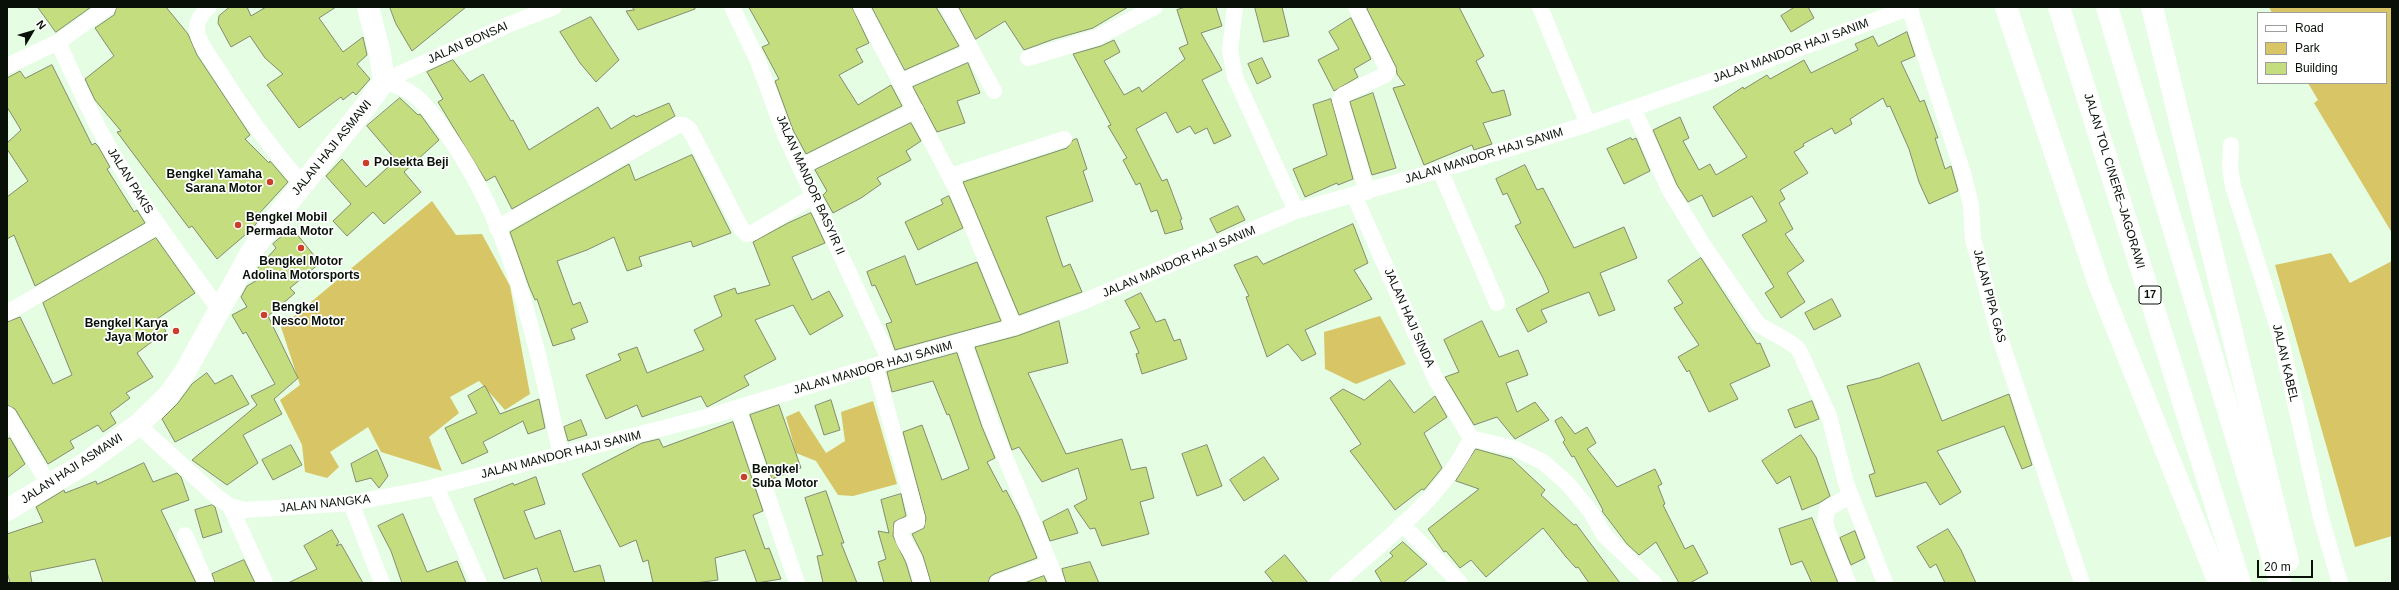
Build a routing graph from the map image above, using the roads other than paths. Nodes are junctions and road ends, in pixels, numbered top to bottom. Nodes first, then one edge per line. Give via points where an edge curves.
1 (209, 7) edge
2 (368, 7) edge
3 (554, 7) edge
4 (732, 7) edge
5 (860, 7) edge
6 (948, 7) edge
7 (1155, 7) edge
8 (1235, 7) edge
9 (1356, 7) edge
10 (1540, 7) edge
11 (1910, 7) edge
12 (2006, 7) edge
13 (2059, 7) edge
14 (2107, 7) edge
15 (2152, 7) edge
16 (102, 9) edge
17 (58, 42) junction
18 (972, 51) junction
19 (1028, 58) dead end
20 (7, 66) edge
21 (384, 81) junction
22 (900, 82) junction
23 (994, 91) dead end
24 (1633, 108) junction
25 (916, 110) junction
26 (1588, 124) junction
27 (1064, 139) dead end
28 (2231, 145) dead end
29 (800, 167) junction
30 (1440, 170) junction
31 (950, 176) junction
32 (302, 184) junction
33 (1360, 193) junction
34 (814, 196) junction
35 (1296, 211) junction
36 (158, 226) junction
37 (497, 228) junction
38 (1497, 303) dead end
39 (219, 309) junction
40 (7, 313) edge
41 (1014, 327) junction
42 (963, 342) junction
43 (883, 364) junction
44 (738, 408) junction
45 (7, 414) edge
46 (138, 425) junction
47 (1471, 438) junction
48 (561, 455) junction
49 (50, 485) junction
50 (436, 487) junction
51 (1851, 495) junction
52 (351, 503) junction
53 (230, 506) junction
54 (7, 510) edge
55 (1402, 524) junction
56 (185, 535) dead end
57 (1050, 564) junction
58 (206, 583) edge
59 (265, 583) edge
60 (382, 583) edge
61 (479, 583) edge
62 (797, 583) edge
63 (922, 583) edge
64 (997, 583) edge
65 (1057, 583) edge
66 (1337, 583) edge
67 (1460, 583) edge
68 (1654, 583) edge
69 (1848, 583) edge
70 (1885, 583) edge
71 (2082, 583) edge
72 (2219, 583) edge
73 (2240, 583) edge
74 (2280, 583) edge
75 (2294, 583) edge
76 (2340, 583) edge

1 - 32 street via 197,25 197,32 203,45 247,116
2 - 21 main road
3 - 21 street, JALAN BONSAI
4 - 29 street, JALAN MANDOR BASYIR II via 749,39 785,135
5 - 22 street
6 - 18 street
7 - 19 street via 1098,37
8 - 35 street via 1230,50 1235,77
9 - 33 street, JALAN HAJI SINDA via 1388,71 1385,75 1343,95 1340,100
10 - 26 street
11 - 24 street, JALAN MANDOR HAJI SANIM
11 - 71 street, JALAN PIPA GAS via 1963,173 1971,205 1973,239 1999,335
12 - 72 main road via 2099,284
13 - 73 main road, JALAN TOL CINERE–JAGORAWI / 17
14 - 74 main road
15 - 75 main road
16 - 17 street
17 - 20 street
17 - 36 street, JALAN PAKIS via 99,128
18 - 22 street
18 - 23 street
21 - 32 main road, JALAN HAJI ASMAWI
21 - 37 street via 412,94 436,119 470,169
22 - 25 street
24 - 26 street, JALAN MANDOR HAJI SANIM
24 - 51 street via 1669,190 1707,251 1758,324 1791,342 1799,350 1829,416
25 - 29 street
25 - 31 street
26 - 30 street, JALAN MANDOR HAJI SANIM
27 - 31 street
28 - 76 street, JALAN KABEL via 2230,168 2233,186 2279,331 2321,518
29 - 34 street, JALAN MANDOR BASYIR II
30 - 33 street, JALAN MANDOR HAJI SANIM
30 - 38 street
31 - 41 street
32 - 39 main road, JALAN HAJI ASMAWI via 252,251
33 - 35 street, JALAN MANDOR HAJI SANIM
33 - 47 street, JALAN HAJI SINDA via 1436,380
34 - 37 street via 747,234 741,228 690,130 684,125 678,125
34 - 43 street, JALAN MANDOR BASYIR II
35 - 41 street, JALAN MANDOR HAJI SANIM via 1080,303
36 - 39 street, JALAN PAKIS
36 - 40 street
37 - 48 street via 526,303
39 - 46 main road, JALAN HAJI ASMAWI via 176,385
41 - 42 street, JALAN MANDOR HAJI SANIM
42 - 43 street, JALAN MANDOR HAJI SANIM
42 - 57 street via 991,424
43 - 44 street, JALAN MANDOR HAJI SANIM
43 - 63 street, JALAN MANDOR BASYIR II via 917,518 917,522 902,527 902,530 906,547 913,556
44 - 48 street, JALAN MANDOR HAJI SANIM
44 - 62 street
45 - 49 street
46 - 49 main road, JALAN HAJI ASMAWI via 86,463
46 - 53 street, JALAN NANGKA via 205,487
47 - 55 street via 1450,472 1429,498
47 - 68 street via 1516,449 1543,462 1567,483 1591,512 1608,540
48 - 50 street, JALAN MANDOR HAJI SANIM
49 - 54 main road, JALAN HAJI ASMAWI
50 - 52 street, JALAN NANGKA
50 - 61 street
51 - 69 street via 1827,509 1825,516
51 - 70 street
52 - 53 street, JALAN NANGKA via 264,510 244,510
52 - 60 street
53 - 59 street
55 - 66 street
55 - 67 street
56 - 58 street
57 - 64 street
57 - 65 street

